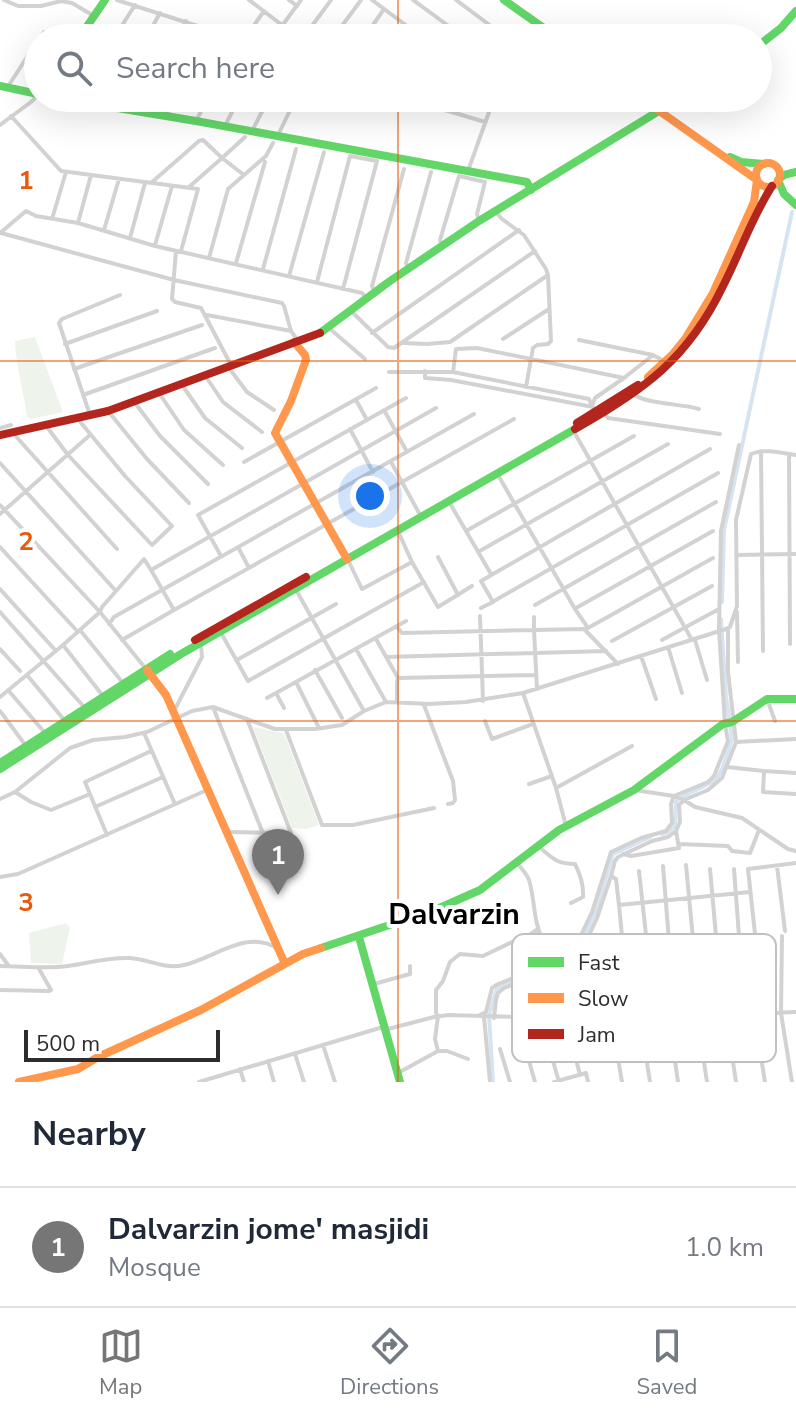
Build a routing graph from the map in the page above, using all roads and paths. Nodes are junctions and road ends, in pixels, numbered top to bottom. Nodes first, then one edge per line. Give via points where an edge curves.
1 (4, 0) edge
2 (105, 0) edge
3 (117, 0) edge
4 (147, 0) edge
5 (249, 0) edge
6 (289, 0) edge
7 (301, 0) edge
8 (331, 0) edge
9 (361, 0) edge
10 (372, 0) edge
11 (413, 0) edge
12 (456, 0) edge
13 (504, 0) edge
14 (512, 0) edge
15 (135, 5) junction
16 (297, 6) junction
17 (142, 7) junction
18 (384, 9) junction
19 (264, 11) junction
20 (796, 11) edge
21 (160, 13) junction
22 (94, 16) junction
23 (186, 21) junction
24 (89, 24) edge
25 (123, 24) edge
26 (154, 24) edge
27 (184, 24) edge
28 (195, 24) edge
29 (255, 24) edge
30 (281, 24) edge
31 (283, 24) edge
32 (313, 24) edge
33 (343, 24) edge
34 (374, 24) edge
35 (404, 24) edge
36 (446, 24) edge
37 (488, 24) edge
38 (538, 24) edge
39 (541, 24) edge
40 (772, 35) edge
41 (24, 60) edge
42 (4, 87) edge
43 (24, 92) edge
44 (24, 107) edge
45 (143, 112) edge
46 (168, 112) edge
47 (201, 112) edge
48 (232, 112) edge
49 (261, 112) edge
50 (289, 112) edge
51 (452, 112) edge
52 (489, 112) edge
53 (657, 112) edge
54 (663, 112) edge
55 (663, 112) edge
56 (0, 114) edge
57 (11, 116) junction
58 (166, 116) junction
59 (5, 120) junction
60 (196, 121) junction
61 (485, 122) junction
62 (0, 125) edge
63 (225, 126) junction
64 (249, 134) junction
65 (275, 140) junction
66 (296, 149) dead end
67 (324, 152) dead end
68 (351, 153) junction
69 (222, 158) junction
70 (265, 162) dead end
71 (767, 164) junction
72 (404, 169) dead end
73 (794, 171) edge
74 (66, 172) junction
75 (431, 172) dead end
76 (467, 172) junction
77 (91, 175) junction
78 (244, 175) junction
79 (119, 179) junction
80 (148, 183) junction
81 (768, 185) junction
82 (172, 186) junction
83 (189, 187) junction
84 (531, 190) junction
85 (783, 191) junction
86 (796, 207) edge
87 (495, 211) junction
88 (52, 219) junction
89 (479, 221) junction
90 (78, 223) junction
91 (104, 230) junction
92 (519, 230) junction
93 (0, 233) edge
94 (130, 238) junction
95 (155, 246) junction
96 (442, 246) junction
97 (178, 251) junction
98 (535, 251) junction
99 (209, 258) junction
100 (236, 263) junction
101 (263, 269) junction
102 (409, 269) junction
103 (548, 275) junction
104 (289, 276) junction
105 (174, 280) junction
106 (317, 282) junction
107 (343, 289) junction
108 (120, 295) dead end
109 (371, 296) junction
110 (549, 309) junction
111 (157, 311) dead end
112 (351, 311) junction
113 (206, 315) junction
114 (202, 325) dead end
115 (329, 328) junction
116 (291, 331) junction
117 (372, 333) junction
118 (503, 339) dead end
119 (579, 340) dead end
120 (296, 342) junction
121 (404, 343) junction
122 (65, 344) junction
123 (215, 348) dead end
124 (677, 354) junction
125 (653, 355) junction
126 (365, 359) dead end
127 (531, 359) junction
128 (667, 363) junction
129 (230, 366) junction
130 (74, 369) junction
131 (425, 371) junction
132 (389, 372) dead end
133 (453, 372) junction
134 (205, 375) junction
135 (624, 378) junction
136 (180, 383) junction
137 (526, 387) junction
138 (376, 388) dead end
139 (158, 391) junction
140 (633, 394) junction
141 (83, 395) junction
142 (406, 398) dead end
143 (623, 399) junction
144 (356, 400) junction
145 (134, 401) junction
146 (436, 408) dead end
147 (699, 409) dead end
148 (274, 410) dead end
149 (384, 410) junction
150 (598, 410) junction
151 (108, 411) junction
152 (474, 414) dead end
153 (90, 415) junction
154 (77, 418) junction
155 (514, 419) dead end
156 (367, 420) junction
157 (47, 425) junction
158 (0, 428) edge
159 (12, 428) junction
160 (350, 429) junction
161 (573, 430) junction
162 (396, 431) junction
163 (262, 432) dead end
164 (720, 434) dead end
165 (0, 435) edge
166 (90, 435) junction
167 (634, 436) dead end
168 (280, 442) junction
169 (668, 444) dead end
170 (739, 445) dead end
171 (242, 448) dead end
172 (710, 449) dead end
173 (362, 451) junction
174 (761, 451) junction
175 (407, 452) junction
176 (789, 454) junction
177 (68, 455) junction
178 (796, 455) edge
179 (591, 460) junction
180 (244, 462) dead end
181 (390, 462) junction
182 (0, 463) edge
183 (291, 463) junction
184 (223, 465) dead end
185 (373, 472) junction
186 (47, 473) junction
187 (497, 473) junction
188 (718, 473) dead end
189 (603, 481) junction
190 (402, 482) junction
191 (303, 483) junction
192 (208, 484) dead end
193 (26, 491) junction
194 (452, 496) junction
195 (716, 502) dead end
196 (189, 503) dead end
197 (515, 503) junction
198 (615, 503) junction
199 (315, 504) junction
200 (1, 510) edge
201 (419, 513) junction
202 (527, 524) junction
203 (327, 525) junction
204 (627, 525) junction
205 (397, 530) junction
206 (466, 531) junction
207 (713, 531) dead end
208 (209, 536) junction
209 (639, 545) junction
210 (540, 546) junction
211 (0, 547) edge
212 (238, 547) junction
213 (117, 549) dead end
214 (478, 552) junction
215 (762, 554) junction
216 (789, 554) junction
217 (796, 554) edge
218 (736, 555) junction
219 (222, 557) junction
220 (346, 557) junction
221 (438, 557) dead end
222 (713, 558) dead end
223 (412, 562) junction
224 (651, 565) junction
225 (249, 568) junction
226 (552, 568) junction
227 (151, 570) junction
228 (316, 573) junction
229 (491, 574) junction
230 (424, 582) junction
231 (476, 584) junction
232 (662, 586) junction
233 (712, 586) dead end
234 (295, 588) junction
235 (0, 589) edge
236 (564, 589) junction
237 (163, 590) junction
238 (116, 591) junction
239 (458, 595) junction
240 (493, 602) junction
241 (336, 604) dead end
242 (535, 605) dead end
243 (674, 606) junction
244 (737, 606) junction
245 (481, 608) dead end
246 (575, 609) junction
247 (719, 609) junction
248 (174, 610) junction
249 (0, 612) edge
250 (100, 612) junction
251 (480, 616) dead end
252 (534, 617) dead end
253 (312, 618) junction
254 (406, 621) dead end
255 (109, 624) junction
256 (686, 626) junction
257 (397, 627) junction
258 (723, 629) junction
259 (534, 630) junction
260 (79, 631) junction
261 (220, 631) junction
262 (481, 631) junction
263 (324, 638) junction
264 (376, 638) junction
265 (694, 639) junction
266 (122, 640) junction
267 (662, 640) dead end
268 (612, 641) dead end
269 (201, 642) junction
270 (790, 644) dead end
271 (63, 645) junction
272 (668, 647) junction
273 (0, 649) edge
274 (356, 649) junction
275 (56, 651) junction
276 (606, 651) junction
277 (763, 651) dead end
278 (535, 652) junction
279 (481, 653) junction
280 (641, 655) junction
281 (386, 657) junction
282 (44, 660) junction
283 (237, 660) junction
284 (336, 660) junction
285 (738, 662) dead end
286 (618, 664) junction
287 (148, 670) junction
288 (315, 670) junction
289 (20, 671) dead end
290 (27, 675) junction
291 (536, 675) junction
292 (482, 676) junction
293 (398, 678) junction
294 (707, 680) dead end
295 (296, 682) junction
296 (123, 683) junction
297 (537, 689) junction
298 (3, 692) edge
299 (276, 693) junction
300 (523, 693) junction
301 (682, 693) dead end
302 (103, 696) junction
303 (267, 698) dead end
304 (656, 699) dead end
305 (767, 699) junction
306 (796, 699) edge
307 (483, 701) junction
308 (386, 702) junction
309 (397, 702) junction
310 (424, 704) junction
311 (213, 707) junction
312 (85, 708) junction
313 (284, 708) dead end
314 (0, 711) edge
315 (364, 711) junction
316 (175, 714) junction
317 (342, 718) dead end
318 (247, 719) junction
319 (65, 721) junction
320 (485, 721) dead end
321 (775, 721) dead end
322 (730, 722) junction
323 (533, 724) junction
324 (319, 728) junction
325 (286, 730) junction
326 (45, 733) junction
327 (144, 733) junction
328 (796, 739) edge
329 (736, 742) junction
330 (26, 746) junction
331 (632, 746) dead end
332 (151, 751) junction
333 (0, 763) edge
334 (727, 767) junction
335 (0, 769) edge
336 (764, 771) junction
337 (796, 773) edge
338 (552, 776) junction
339 (163, 777) junction
340 (529, 784) dead end
341 (556, 788) junction
342 (207, 790) junction
343 (634, 790) junction
344 (15, 792) junction
345 (90, 794) junction
346 (796, 794) edge
347 (676, 796) junction
348 (0, 799) edge
349 (684, 800) junction
350 (175, 804) junction
351 (448, 804) dead end
352 (95, 807) junction
353 (434, 808) dead end
354 (566, 826) junction
355 (759, 830) junction
356 (676, 831) junction
357 (228, 832) junction
358 (263, 832) junction
359 (107, 835) junction
360 (679, 844) junction
361 (539, 847) junction
362 (796, 851) edge
363 (623, 854) junction
364 (517, 863) junction
365 (796, 863) edge
366 (686, 865) dead end
367 (663, 866) dead end
368 (777, 866) junction
369 (710, 869) dead end
370 (734, 869) dead end
371 (639, 871) dead end
372 (611, 876) junction
373 (0, 877) edge
374 (750, 892) junction
375 (736, 893) junction
376 (713, 896) junction
377 (689, 898) junction
378 (666, 900) junction
379 (642, 902) junction
380 (571, 903) dead end
381 (619, 905) junction
382 (538, 929) junction
383 (531, 934) edge
384 (540, 934) edge
385 (582, 934) edge
386 (589, 934) edge
387 (622, 934) edge
388 (646, 934) edge
389 (668, 934) edge
390 (693, 934) edge
391 (716, 934) edge
392 (739, 934) edge
393 (755, 934) dead end
394 (359, 937) junction
395 (512, 942) edge
396 (279, 949) junction
397 (0, 954) edge
398 (285, 964) junction
399 (0, 966) edge
400 (9, 966) junction
401 (410, 966) dead end
402 (38, 967) junction
403 (512, 979) edge
404 (371, 984) junction
405 (512, 985) edge
406 (0, 990) edge
407 (796, 1012) edge
408 (776, 1013) edge
409 (781, 1013) junction
410 (438, 1016) junction
411 (476, 1017) junction
412 (489, 1018) junction
413 (512, 1018) edge
414 (383, 1028) junction
415 (323, 1045) junction
416 (500, 1049) dead end
417 (438, 1051) junction
418 (295, 1053) junction
419 (468, 1059) dead end
420 (268, 1061) junction
421 (529, 1062) edge
422 (552, 1062) edge
423 (577, 1062) edge
424 (619, 1062) edge
425 (647, 1062) edge
426 (675, 1062) edge
427 (704, 1062) edge
428 (732, 1062) edge
429 (762, 1062) edge
430 (240, 1069) junction
431 (580, 1075) junction
432 (399, 1078) edge
433 (214, 1080) edge
434 (19, 1082) edge
435 (199, 1082) edge
436 (244, 1082) edge
437 (274, 1082) edge
438 (304, 1082) edge
439 (335, 1082) edge
440 (490, 1082) edge
441 (510, 1082) edge
442 (535, 1082) edge
443 (557, 1082) edge
444 (588, 1082) edge
445 (622, 1082) edge
446 (650, 1082) edge
447 (678, 1082) edge
448 (707, 1082) edge
449 (736, 1082) edge
450 (765, 1082) edge
451 (792, 1082) edge

1 - 22 street via 18,6 61,1
2 - 22 main road
3 - 15 street
4 - 17 street
5 - 19 street
6 - 16 street
7 - 16 street
8 - 32 street
9 - 33 street
10 - 18 street
11 - 36 street
12 - 37 street
13 - 38 main road
14 - 39 main road
15 - 17 street
15 - 25 street
16 - 31 street
17 - 21 street
18 - 34 street
18 - 35 street
19 - 29 street
19 - 30 street
20 - 40 main road
21 - 23 street
21 - 26 street
22 - 24 main road
23 - 27 street
23 - 28 street
41 - 42 street
42 - 43 main road
44 - 57 street
45 - 58 main road
46 - 58 street
47 - 60 street
48 - 63 street
49 - 64 street
50 - 65 street
51 - 61 street
52 - 61 street
53 - 84 main road
54 - 71 main road via 733,159
55 - 81 main road
56 - 59 street
57 - 59 street
57 - 74 street
58 - 60 main road
59 - 62 street
60 - 63 main road
61 - 76 street
63 - 64 main road
64 - 65 main road
64 - 69 street
65 - 68 main road
65 - 78 street
66 - 101 street
67 - 104 street
68 - 76 main road
68 - 106 street
68 - 107 street via 377,161
69 - 78 street
69 - 80 street via 201,140
69 - 83 street
70 - 100 street
71 - 73 main road
71 - 81 main road via 778,169
71 - 81 main road via 756,172
72 - 109 street
73 - 81 main road
73 - 85 main road via 783,180
74 - 77 street
74 - 88 street
75 - 102 street via 406,263
76 - 84 main road via 527,182
77 - 79 street
77 - 90 street
78 - 99 street via 228,189
79 - 80 street
79 - 91 street
80 - 82 street
80 - 94 street
81 - 85 main road
81 - 86 main road
81 - 124 main road via 754,202
81 - 124 main road via 729,275 690,342
82 - 83 street
82 - 95 street
83 - 97 street via 199,190
84 - 87 main road
85 - 86 main road
87 - 89 main road
87 - 92 street
88 - 90 street
88 - 93 street via 24,211
89 - 96 main road
89 - 96 street via 485,182 459,176
90 - 91 street
91 - 94 street
92 - 98 street
92 - 117 street
93 - 105 street
94 - 95 street
95 - 97 street
96 - 102 main road
97 - 99 street
97 - 105 street
98 - 103 street
98 - 121 street
99 - 100 street
100 - 101 street
101 - 104 street
102 - 109 main road
103 - 110 street
103 - 121 street via 450,342
104 - 106 street
105 - 113 street via 172,299 201,308
105 - 116 street via 282,303
106 - 107 street
107 - 109 street
108 - 122 street via 62,319
109 - 112 main road
110 - 118 street
110 - 127 street via 551,341 535,346
111 - 122 street
112 - 115 main road
112 - 117 street
113 - 116 street
113 - 129 street
114 - 130 street
115 - 120 main road
115 - 126 street
116 - 120 street
117 - 121 street via 392,348
119 - 125 street
120 - 129 main road
120 - 168 main road via 307,358 275,431
122 - 130 street
123 - 141 street
124 - 128 main road
125 - 128 street
125 - 135 street
127 - 133 street via 457,348
127 - 135 street
127 - 137 street
128 - 140 main road
128 - 143 main road
129 - 134 main road
129 - 148 street via 247,392
130 - 141 street
131 - 132 street
131 - 133 street
131 - 150 street via 425,378
133 - 137 street
134 - 136 main road
134 - 163 street via 223,402
135 - 150 street via 595,398
136 - 139 main road
136 - 171 street via 205,418
137 - 150 street via 589,399
138 - 144 street
139 - 145 main road
139 - 184 street via 184,430
140 - 143 main road
140 - 147 street
141 - 153 street
142 - 149 street
143 - 150 main road
144 - 156 street
144 - 168 street
145 - 151 main road
145 - 192 street
146 - 162 street
149 - 156 street
149 - 162 street
150 - 161 main road
150 - 164 street via 608,418
150 - 194 main road
151 - 153 main road
151 - 196 street
152 - 175 street
153 - 154 main road
154 - 157 main road
154 - 166 street
155 - 190 street
156 - 160 street
157 - 159 main road
157 - 177 street
158 - 159 street
159 - 165 main road
159 - 186 street
160 - 173 street
160 - 183 street
161 - 179 street
161 - 187 main road
162 - 173 street
162 - 175 street
166 - 177 street
166 - 177 street via 172,526 152,545
167 - 179 street
168 - 180 street
168 - 183 main road
169 - 189 street
170 - 247 street via 721,531
172 - 198 street
173 - 185 street
173 - 191 street
174 - 176 street
174 - 215 street
174 - 218 street via 751,454 736,520
175 - 181 street
176 - 178 street
176 - 216 street
177 - 186 street
179 - 189 street
179 - 197 street
181 - 185 street
181 - 190 street
182 - 193 street
183 - 191 main road
183 - 208 street via 198,515
185 - 199 street
186 - 193 street
186 - 213 street
187 - 194 main road
187 - 197 street
188 - 204 street
189 - 198 street
189 - 202 street
190 - 201 street
190 - 203 street
191 - 199 main road
191 - 208 street
193 - 200 street
193 - 238 street
194 - 201 main road
194 - 205 main road
194 - 206 street
195 - 209 street
197 - 202 street
197 - 206 street
198 - 204 street
198 - 210 street
199 - 203 main road
199 - 212 street
200 - 250 street
201 - 220 main road
202 - 210 street
202 - 214 street
203 - 220 main road
203 - 225 street
204 - 209 street
204 - 226 street
205 - 220 main road
205 - 223 street
206 - 214 street
207 - 224 street
208 - 219 street
208 - 227 street
209 - 224 street
209 - 236 street
210 - 226 street
210 - 229 street
211 - 260 street
212 - 219 street
212 - 225 street
214 - 229 street
215 - 216 street
215 - 218 street
215 - 277 street
216 - 217 street
216 - 270 street
218 - 244 street
219 - 237 street
220 - 223 street via 362,589
220 - 228 main road
221 - 239 street
222 - 232 street
223 - 230 street
224 - 232 street
224 - 246 street
225 - 248 street
226 - 236 street
226 - 240 street
227 - 237 street
227 - 238 street via 144,559
228 - 234 main road
228 - 287 main road
229 - 231 street
230 - 239 street via 438,607
230 - 263 street
231 - 239 street
231 - 240 street
232 - 243 street
232 - 246 street via 588,628
233 - 243 street
234 - 253 street
234 - 261 main road
235 - 275 street
236 - 242 street
236 - 246 street
237 - 248 street
237 - 255 street
238 - 250 street
240 - 245 street
241 - 253 street
243 - 256 street
243 - 268 street
244 - 258 street
244 - 285 street
247 - 256 street
247 - 258 street
248 - 266 street
249 - 282 street
250 - 255 street
250 - 260 street
251 - 262 street
252 - 259 street
253 - 263 street
253 - 283 street
254 - 257 street
255 - 266 street
256 - 265 street
256 - 267 street
257 - 262 street via 402,633
257 - 264 street
258 - 265 street
258 - 322 street
258 - 322 street
259 - 262 street
259 - 276 street via 584,629
259 - 278 street
260 - 271 street
260 - 296 street
261 - 269 main road
261 - 283 street
262 - 279 street
263 - 283 street via 248,681
263 - 284 street
264 - 274 street
264 - 281 street
265 - 272 street
265 - 294 street
266 - 287 street
269 - 287 main road
269 - 316 street via 202,657
271 - 275 street
271 - 302 street
272 - 280 street
272 - 301 street
273 - 289 street
274 - 284 street
274 - 308 street
275 - 282 street
276 - 278 street
276 - 286 street
278 - 279 street
278 - 291 street
279 - 281 street
279 - 292 street
280 - 286 street
280 - 304 street
281 - 293 street
282 - 290 street
282 - 312 street
284 - 288 street
284 - 315 street
286 - 297 street
287 - 296 main road
287 - 316 main road
287 - 335 main road
288 - 295 street
288 - 317 street
290 - 298 street
290 - 319 street
291 - 292 street
291 - 297 street
292 - 293 street
292 - 307 street
293 - 309 street
295 - 299 street
295 - 324 street
296 - 302 main road
297 - 300 street
298 - 326 street
299 - 303 street
299 - 313 street
300 - 307 street
300 - 323 street
302 - 312 main road
305 - 306 main road
305 - 321 street
305 - 322 main road
307 - 310 street
308 - 309 street
308 - 315 street
309 - 310 street
310 - 351 street via 453,781 455,800
311 - 316 street
311 - 318 street
311 - 358 street
312 - 319 main road
314 - 330 street
315 - 324 street via 342,725
316 - 327 street
316 - 342 main road
318 - 325 street
318 - 358 street via 291,833
319 - 326 main road
320 - 323 street via 492,739
322 - 329 street
322 - 343 main road
322 - 347 street via 717,773
323 - 338 street
324 - 325 street
325 - 353 street via 322,825 353,825
326 - 330 main road
327 - 332 street
327 - 344 street via 70,748
328 - 329 street
329 - 334 street
330 - 333 main road
331 - 341 street
332 - 339 street
332 - 345 street via 85,782
334 - 336 street
334 - 349 street via 717,784
336 - 337 street
336 - 346 street via 763,792
338 - 340 street
338 - 341 street
339 - 350 street
339 - 352 street
341 - 354 street
342 - 350 street
342 - 357 main road
343 - 347 street
343 - 354 main road
344 - 345 street via 51,810
344 - 348 street
345 - 352 street
347 - 349 street
347 - 385 street via 666,831 611,852
349 - 355 street via 742,818
349 - 356 street
350 - 359 street
352 - 359 street
354 - 361 main road
355 - 360 street via 750,853 728,846
355 - 362 street
356 - 360 street
356 - 363 street
357 - 358 street
357 - 396 main road
359 - 373 street
360 - 363 street
361 - 364 main road
361 - 380 street via 579,871 583,897
363 - 372 street
364 - 382 street via 529,877
364 - 394 main road via 480,890
365 - 368 street
366 - 377 street
367 - 378 street
368 - 374 street via 748,869
368 - 409 street via 783,933
369 - 376 street
370 - 375 street
371 - 379 street
372 - 381 street via 616,879
372 - 386 street
374 - 375 street
374 - 393 street
375 - 376 street
375 - 392 street
376 - 377 street
376 - 391 street
377 - 378 street
377 - 390 street
378 - 379 street
378 - 389 street
379 - 381 street
379 - 388 street
381 - 387 street
382 - 383 street
382 - 384 street
394 - 398 main road
394 - 404 main road
395 - 410 street via 483,956 456,956 436,990
396 - 398 main road
396 - 402 street via 259,941 234,945 171,967 127,958
397 - 400 street
398 - 434 main road via 78,1069
399 - 400 street
400 - 402 street
401 - 404 street via 410,974
402 - 406 street via 51,990
403 - 411 street via 492,988 486,1012
404 - 414 main road
405 - 412 street via 498,993
407 - 409 street
408 - 409 street
409 - 451 street
410 - 411 street
410 - 414 street
410 - 417 street
411 - 412 street
412 - 413 street
412 - 440 street
414 - 415 street
414 - 432 main road
415 - 418 street
415 - 439 street
416 - 441 street
417 - 419 street
417 - 432 street
418 - 420 street
418 - 438 street
420 - 430 street
420 - 437 street
421 - 442 street
422 - 443 street
423 - 431 street
424 - 445 street
425 - 446 street
426 - 447 street
427 - 448 street
428 - 449 street
429 - 450 street
430 - 433 street
430 - 436 street
431 - 443 street
431 - 444 street via 586,1073
433 - 435 street

